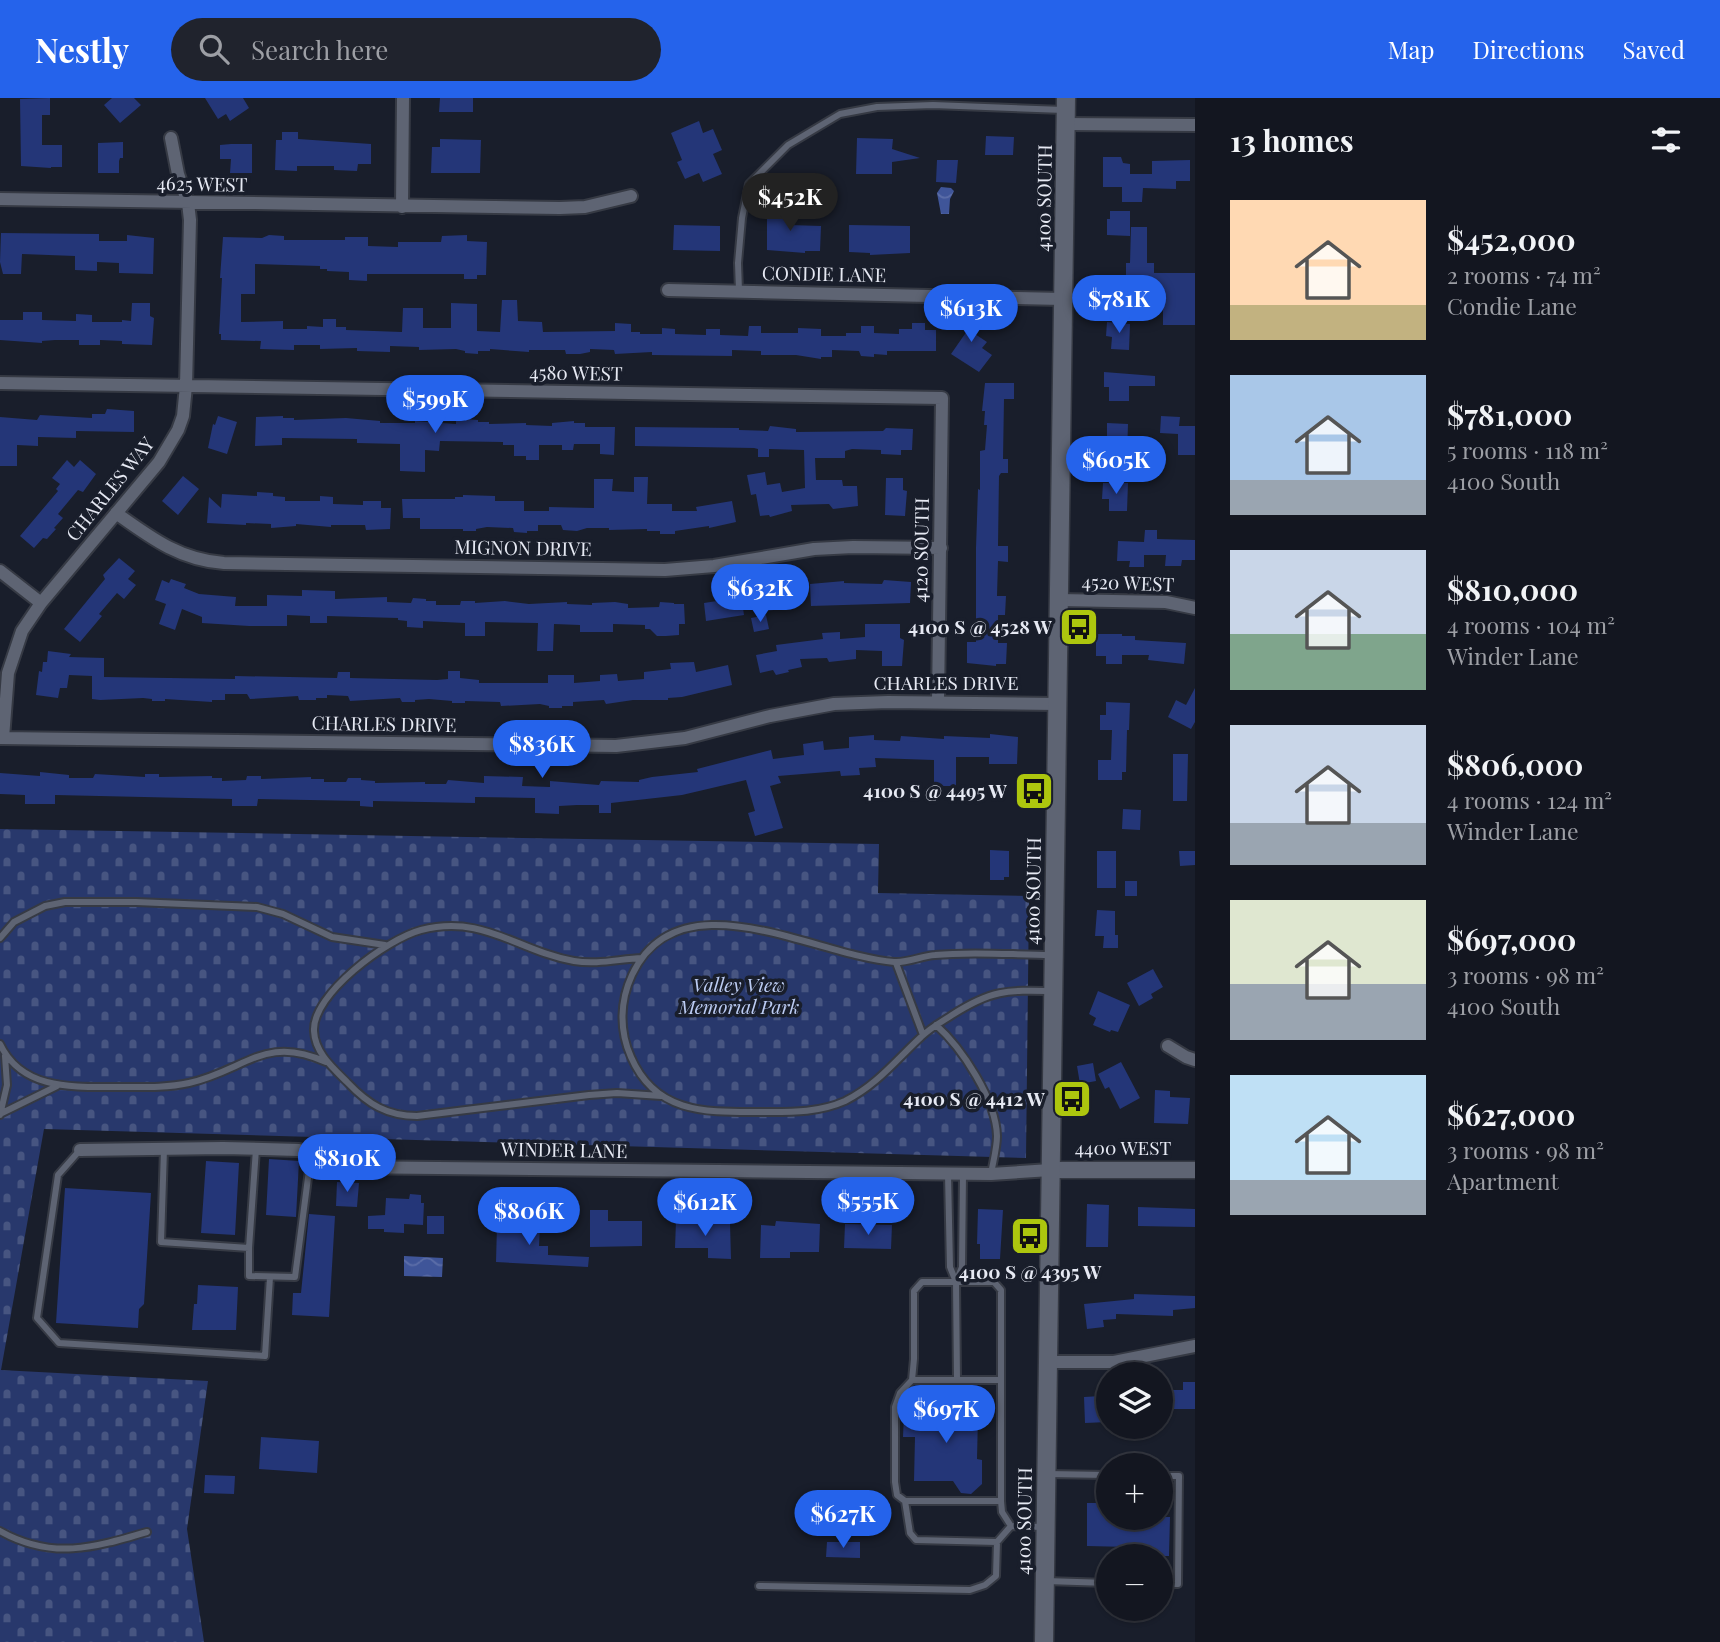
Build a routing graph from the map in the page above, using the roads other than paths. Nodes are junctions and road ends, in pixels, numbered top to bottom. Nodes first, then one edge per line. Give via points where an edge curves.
1 (403, 98) edge
2 (1066, 110) edge
3 (1195, 125) edge
4 (172, 138) dead end
5 (631, 195) dead end
6 (0, 200) edge
7 (188, 203) junction
8 (402, 207) junction
9 (668, 290) dead end
10 (739, 291) junction
11 (1063, 299) junction
12 (0, 383) edge
13 (186, 386) junction
14 (942, 398) joint
15 (116, 513) junction
16 (941, 548) junction
17 (0, 571) edge
18 (1059, 600) junction
19 (41, 603) junction
20 (1195, 608) edge
21 (939, 702) junction
22 (1057, 704) junction
23 (2, 738) edge
24 (0, 938) edge
25 (386, 945) junction
26 (1053, 955) junction
27 (642, 957) junction
28 (896, 963) junction
29 (1053, 991) junction
30 (936, 1025) junction
31 (923, 1035) junction
32 (0, 1044) edge
33 (1168, 1046) dead end
34 (5, 1054) junction
35 (1195, 1060) edge
36 (327, 1062) junction
37 (57, 1086) junction
38 (663, 1096) junction
39 (1, 1114) edge
40 (164, 1149) junction
41 (256, 1149) junction
42 (80, 1150) joint
43 (311, 1155) junction
44 (1050, 1170) junction
45 (1195, 1170) edge
46 (948, 1174) junction
47 (963, 1174) junction
48 (991, 1174) junction
49 (249, 1248) junction
50 (271, 1277) junction
51 (956, 1282) junction
52 (1195, 1346) edge
53 (1048, 1362) junction
54 (912, 1380) junction
55 (957, 1380) junction
56 (1001, 1380) junction
57 (1046, 1474) junction
58 (1096, 1475) edge
59 (1173, 1476) edge
60 (905, 1501) junction
61 (1001, 1501) junction
62 (1011, 1526) junction
63 (1045, 1527) junction
64 (0, 1531) edge
65 (147, 1532) dead end
66 (997, 1542) junction
67 (1044, 1581) junction
68 (1096, 1583) edge
69 (1173, 1584) edge
70 (760, 1586) dead end
71 (1044, 1642) edge

1 - 8 street
2 - 3 street
2 - 10 lane via 933,105 839,114 788,145 749,184 741,218
2 - 11 main road, 4100 SOUTH
4 - 7 street, CHARLES WAY
5 - 8 street, 4625 WEST via 560,208
6 - 7 street, 4625 WEST
7 - 8 street, 4625 WEST
7 - 13 street, CHARLES WAY
9 - 10 street, CONDIE LANE
10 - 11 street, CONDIE LANE
11 - 18 main road, 4100 SOUTH
12 - 13 street, 4580 WEST
13 - 14 street, 4580 WEST
13 - 15 street, CHARLES WAY via 183,416 173,442
14 - 16 street, 4120 SOUTH
15 - 16 street, MIGNON DRIVE via 164,547 190,558 224,563 664,570 814,549
15 - 19 street, CHARLES WAY
16 - 21 street, 4120 SOUTH
17 - 19 street
18 - 20 street, 4520 WEST via 1166,602
18 - 22 main road, 4100 SOUTH
19 - 23 street, CHARLES WAY via 11,657
21 - 22 street, CHARLES DRIVE
21 - 23 street, CHARLES DRIVE via 834,704 685,738 616,746
22 - 26 main road, 4100 SOUTH
24 - 25 lane via 14,922 55,903 148,902 257,907 284,914 332,937
25 - 27 lane via 418,931 458,926 494,932 573,961
25 - 36 lane via 320,1006 314,1031
26 - 28 lane via 935,955
26 - 29 main road, 4100 SOUTH
27 - 28 lane via 682,929 717,923
27 - 38 lane via 624,997 624,1035 640,1073
28 - 31 lane
29 - 30 lane via 990,995
29 - 44 main road, 4100 SOUTH
30 - 31 lane
30 - 48 lane via 967,1059 988,1102 997,1136
31 - 38 lane via 868,1087 824,1108 708,1112
32 - 34 lane
33 - 35 street
34 - 37 lane via 27,1074
34 - 39 lane
36 - 37 lane via 307,1053 278,1050 184,1084
36 - 38 lane via 370,1103 407,1116 589,1095
37 - 39 lane
40 - 41 street, WINDER LANE
40 - 42 street, WINDER LANE
40 - 49 lane via 161,1242
41 - 43 street, WINDER LANE via 299,1150
41 - 49 lane
42 - 50 lane via 58,1175 37,1318 59,1343 265,1356
43 - 46 street, WINDER LANE via 340,1167
43 - 50 lane via 295,1277
44 - 45 street, 4400 WEST
44 - 48 street, WINDER LANE
44 - 53 main road, 4100 SOUTH
46 - 47 street, WINDER LANE
46 - 51 lane via 950,1267
47 - 48 street, WINDER LANE
47 - 51 lane via 962,1267
49 - 50 lane via 249,1276
51 - 54 lane via 922,1282 914,1291
51 - 55 lane
51 - 56 lane via 999,1285
52 - 53 street via 1124,1360
53 - 57 main road, 4100 SOUTH
54 - 55 lane
54 - 60 lane via 895,1407 895,1482 897,1494
55 - 56 lane
56 - 61 lane
57 - 58 lane
57 - 63 main road, 4100 SOUTH
59 - 69 lane via 1179,1476 1178,1584
60 - 61 lane
60 - 66 lane via 909,1533 916,1540
61 - 62 lane
62 - 63 lane
62 - 66 lane
63 - 67 main road, 4100 SOUTH
64 - 65 lane via 63,1550
66 - 70 lane via 996,1576 970,1590
67 - 68 lane
67 - 71 main road, 4100 SOUTH

